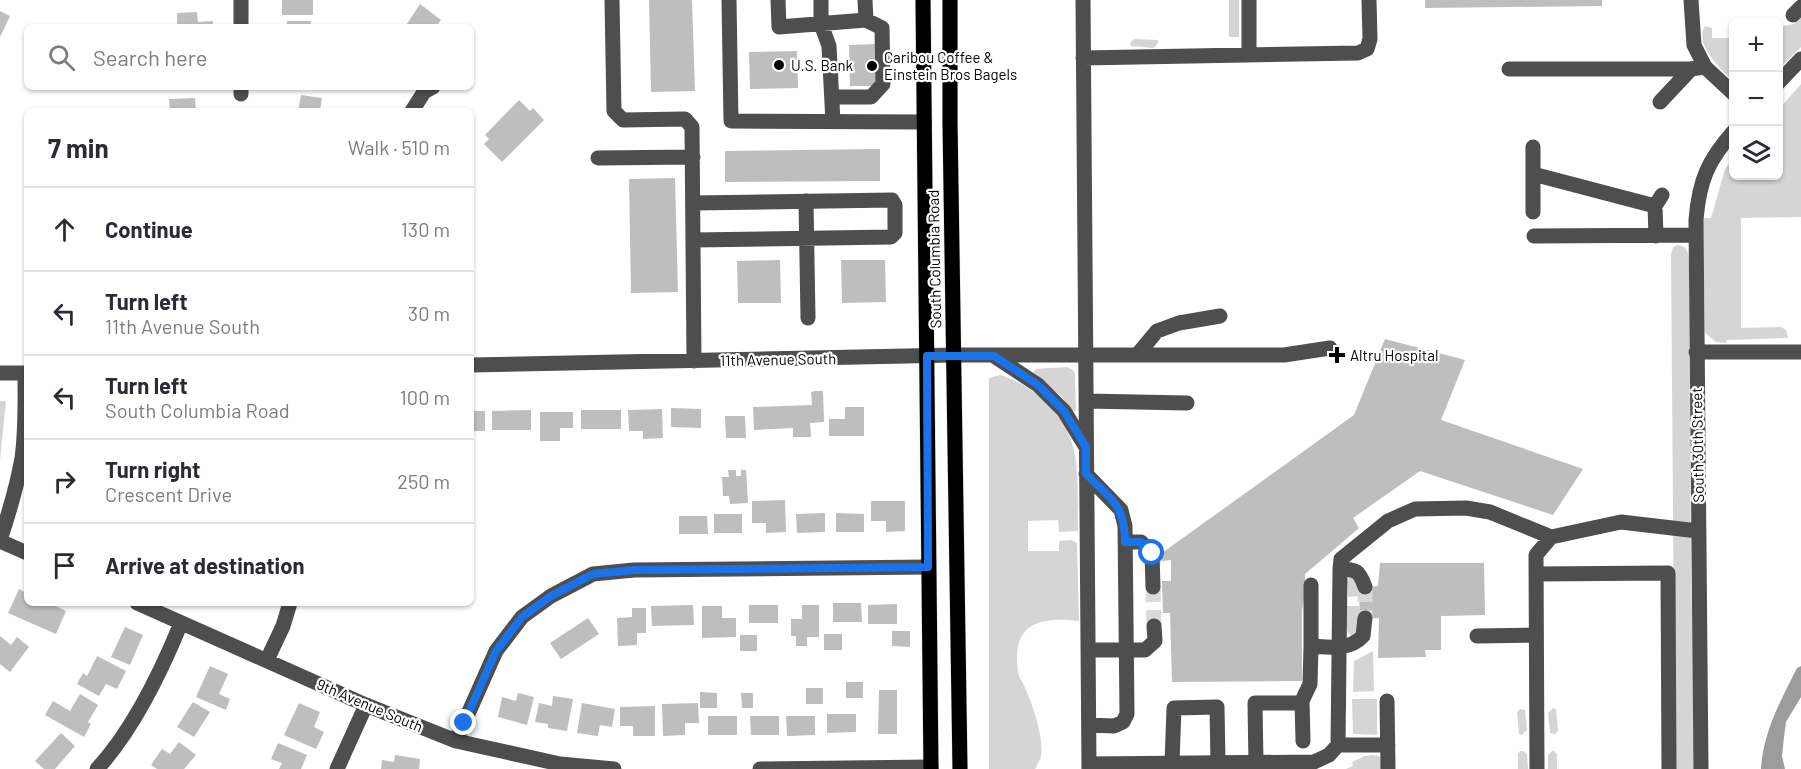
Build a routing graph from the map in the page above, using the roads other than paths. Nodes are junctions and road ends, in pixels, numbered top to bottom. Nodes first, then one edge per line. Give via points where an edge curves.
1 (241, 0) edge
2 (612, 0) edge
3 (729, 0) edge
4 (778, 0) edge
5 (821, 0) edge
6 (865, 0) edge
7 (923, 0) edge
8 (950, 0) edge
9 (1083, 0) edge
10 (1249, 0) edge
11 (1369, 0) edge
12 (1691, 0) edge
13 (866, 20) junction
14 (241, 24) edge
15 (821, 24) junction
16 (1249, 55) junction
17 (1083, 58) junction
18 (1801, 60) edge
19 (1698, 68) junction
20 (1509, 69) dead end
21 (1783, 79) edge
22 (428, 90) edge
23 (1729, 90) edge
24 (832, 97) junction
25 (1660, 102) dead end
26 (414, 108) edge
27 (833, 122) junction
28 (924, 122) junction
29 (1729, 137) edge
30 (1533, 147) dead end
31 (693, 157) junction
32 (598, 158) dead end
33 (1533, 174) junction
34 (806, 201) junction
35 (693, 203) junction
36 (1533, 212) dead end
37 (1696, 235) junction
38 (1656, 236) junction
39 (1534, 237) dead end
40 (807, 238) junction
41 (693, 240) junction
42 (1220, 316) dead end
43 (808, 318) dead end
44 (1330, 348) dead end
45 (1696, 352) junction
46 (1801, 352) edge
47 (955, 355) junction
48 (1137, 355) junction
49 (927, 356) junction
50 (994, 356) junction
51 (1085, 356) junction
52 (694, 361) junction
53 (474, 365) edge
54 (24, 373) edge
55 (0, 374) edge
56 (1086, 401) junction
57 (1187, 403) dead end
58 (24, 429) edge
59 (1086, 447) junction
60 (1086, 474) junction
61 (1698, 531) junction
62 (1551, 537) junction
63 (0, 541) edge
64 (1125, 542) junction
65 (24, 553) edge
66 (928, 567) junction
67 (1341, 568) junction
68 (1536, 574) junction
69 (1311, 585) dead end
70 (1365, 586) dead end
71 (1153, 587) tunnel mouth
72 (144, 606) edge
73 (289, 606) edge
74 (1365, 618) tunnel mouth
75 (181, 623) junction
76 (1154, 626) tunnel mouth
77 (1535, 634) junction
78 (1477, 636) dead end
79 (1311, 646) junction
80 (1340, 647) junction
81 (1088, 650) junction
82 (1126, 651) junction
83 (267, 660) junction
84 (1387, 701) dead end
85 (1302, 703) junction
86 (366, 705) junction
87 (1089, 725) junction
88 (456, 741) junction
89 (1303, 741) dead end
90 (1338, 745) junction
91 (1388, 745) junction
92 (1172, 763) junction
93 (1218, 763) junction
94 (1256, 763) junction
95 (1089, 766) edge
96 (559, 767) edge
97 (896, 768) edge
98 (932, 768) edge
99 (97, 769) edge
100 (337, 769) edge
101 (614, 769) edge
102 (760, 769) edge
103 (960, 769) edge
104 (1388, 769) edge
105 (1537, 769) edge
106 (1669, 769) edge
107 (1701, 769) edge

1 - 14 street
2 - 31 street via 614,111 623,120 686,118 692,127
3 - 27 street via 731,122
4 - 15 street via 778,27
5 - 15 street
6 - 13 street
7 - 28 main road, South Columbia Road
8 - 47 main road, South Columbia Road
9 - 17 street
10 - 16 street
11 - 16 street via 1370,39 1366,50
12 - 19 street
13 - 15 street
13 - 24 street via 882,28 883,84 872,97
15 - 24 street via 829,46
16 - 17 street
17 - 51 street
18 - 21 street
19 - 20 street
19 - 23 street
19 - 25 street
22 - 26 street
24 - 27 street
27 - 28 street
28 - 49 main road, South Columbia Road
29 - 37 street, South 30th Street via 1703,177
30 - 33 street
31 - 32 street
31 - 35 street
33 - 36 street
33 - 38 street via 1659,201
34 - 35 street
34 - 40 street
34 - 40 street via 892,200 895,205 895,233 891,237
35 - 41 street
37 - 38 street
37 - 45 street, South 30th Street
38 - 39 street
40 - 41 street
40 - 43 street
41 - 52 street
42 - 48 street via 1156,331
44 - 48 street, 11th Avenue South via 1284,356
45 - 46 street
45 - 61 street, South 30th Street
47 - 49 street, 11th Avenue South
47 - 50 street, 11th Avenue South
47 - 103 main road, South Columbia Road
48 - 51 street, 11th Avenue South
49 - 52 street, 11th Avenue South
49 - 66 main road, South Columbia Road
50 - 51 street, 11th Avenue South
50 - 59 street via 1038,385 1064,411
51 - 56 street
52 - 53 street, 11th Avenue South
54 - 55 street
56 - 57 street
56 - 59 street
58 - 63 street via 22,458
59 - 60 street
60 - 64 street via 1121,510
60 - 81 street
61 - 62 street via 1621,522
61 - 107 street, South 30th Street
62 - 67 street via 1490,512 1466,508 1415,509 1388,521 1341,559
62 - 68 street via 1536,555
63 - 65 street
64 - 71 street via 1141,542 1152,553
64 - 82 street
66 - 88 street via 634,570 593,574 522,617 496,651
66 - 98 main road, South Columbia Road
67 - 70 street via 1355,570
67 - 80 street
68 - 77 street
68 - 106 street via 1668,573
69 - 79 street
72 - 75 street, 9th Avenue South
73 - 83 street
74 - 80 street via 1363,636 1352,645
75 - 83 street, 9th Avenue South
75 - 99 street via 135,716
76 - 82 street via 1155,641 1145,650
77 - 78 street
77 - 105 street
79 - 80 street
79 - 85 street via 1310,684
80 - 90 street
81 - 82 street
81 - 87 street
82 - 87 street via 1124,722 1114,726
83 - 86 street, 9th Avenue South
84 - 91 street
85 - 89 street
85 - 94 street via 1255,703
86 - 88 street, 9th Avenue South
86 - 100 street
87 - 95 street
88 - 96 street, 9th Avenue South
90 - 91 street
90 - 94 street via 1314,762
91 - 104 street
92 - 93 street
92 - 93 street via 1174,708 1217,707
92 - 95 street
93 - 94 street
96 - 101 street, 9th Avenue South
97 - 98 street
97 - 102 street

